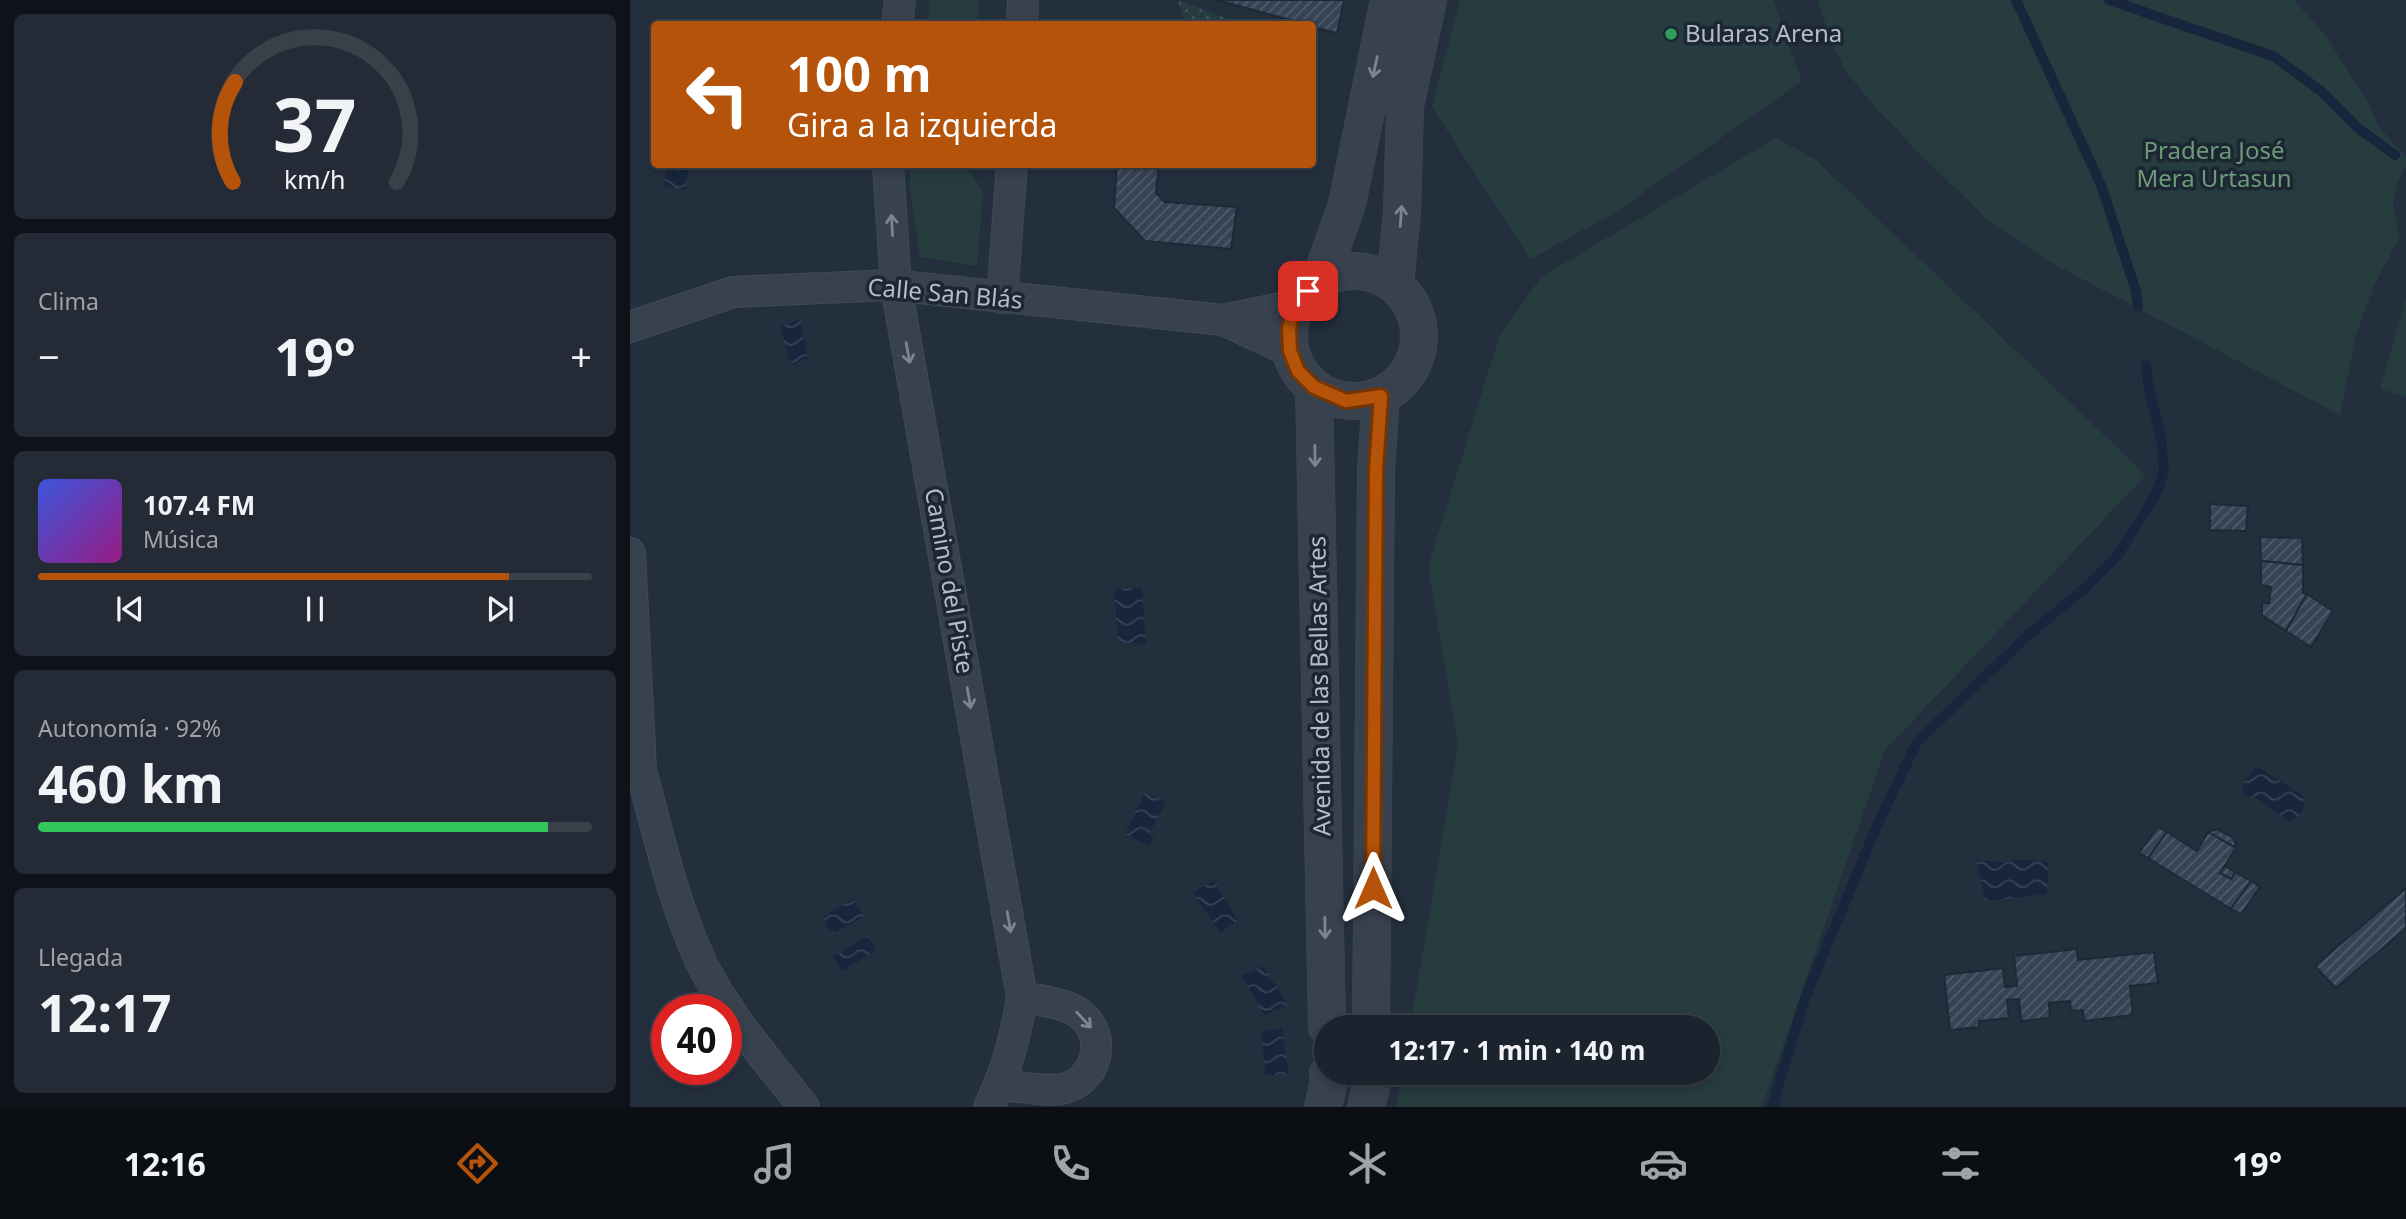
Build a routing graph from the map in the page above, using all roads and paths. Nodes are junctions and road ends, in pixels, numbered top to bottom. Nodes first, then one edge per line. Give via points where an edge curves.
1 (900, 0) edge
2 (1023, 0) edge
3 (1389, 0) edge
4 (1428, 0) edge
5 (897, 21) edge
6 (1022, 21) edge
7 (888, 168) edge
8 (1012, 168) edge
9 (1321, 278) junction
10 (1395, 284) junction
11 (897, 286) junction
12 (1002, 298) junction
13 (1295, 305) junction
14 (1223, 320) junction
15 (630, 327) edge
16 (1290, 351) junction
17 (1314, 387) junction
18 (1381, 396) junction
19 (630, 553) edge
20 (636, 765) edge
21 (1022, 997) junction
22 (1328, 1015) edge
23 (1371, 1015) edge
24 (1326, 1085) edge
25 (1371, 1085) edge
26 (995, 1096) edge
27 (804, 1107) edge
28 (1323, 1107) edge
29 (1366, 1107) edge

1 - 5 street
2 - 6 street
3 -> 9 street via 1347,204
10 -> 4 street via 1405,106
11 -> 7 street, Camino del Piste
8 - 12 street
9 - 10 street via 1359,269
9 - 13 street
10 - 18 street via 1415,310 1420,344 1407,375
11 - 12 street, Calle San Blás
11 - 15 street, Calle San Blás via 733,292
11 -> 21 street, Camino del Piste
12 - 14 street, Calle San Blás
13 - 14 street, Calle San Blás
13 - 16 street
14 - 16 street, Calle San Blás
16 - 17 street via 1298,371
17 - 18 street via 1346,401
17 -> 22 street, Avenida de las Bellas Artes
18 - 23 street, Avenida de las Bellas Artes via 1376,470
19 - 20 street
20 - 27 street via 679,911 703,966 742,1028
21 - 26 street, Camino del Piste via 1015,1042
21 -> 26 street, Camino del Piste via 1067,1006 1086,1019 1093,1030 1093,1066 1073,1085
24 - 28 street
25 - 29 street

